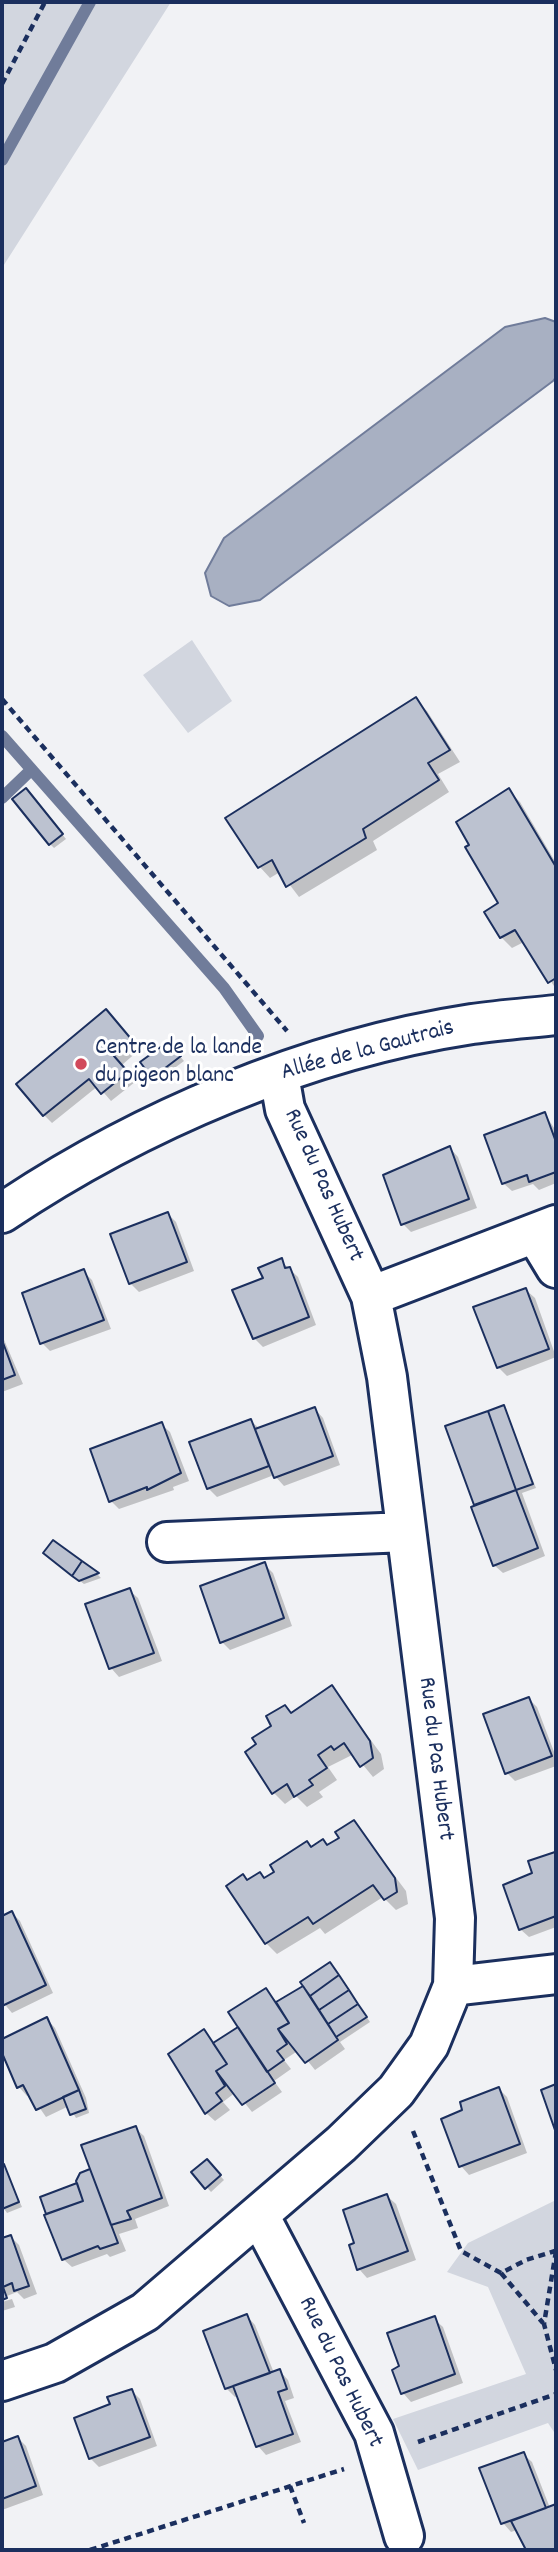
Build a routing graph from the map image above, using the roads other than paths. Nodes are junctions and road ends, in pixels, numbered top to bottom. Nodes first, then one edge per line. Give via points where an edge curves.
1 (556, 1015) edge
2 (279, 1075) junction
3 (2, 1213) edge
4 (546, 1230) edge
5 (556, 1268) edge
6 (372, 1296) junction
7 (406, 1532) junction
8 (167, 1542) dead end
9 (556, 1974) edge
10 (453, 1986) junction
11 (259, 2215) junction
12 (2, 2381) edge
13 (404, 2536) dead end

1 - 2 street, Allée de la Gautrais via 470,1024 358,1050
2 - 3 street, Allée de la Gautrais via 168,1119
2 - 6 street, Rue du Pas Hubert via 285,1109
4 - 5 street
4 - 6 street
6 - 7 street, Rue du Pas Hubert
7 - 8 street
7 - 10 street, Rue du Pas Hubert via 455,1918
9 - 10 street
10 - 11 street, Rue du Pas Hubert via 429,2045 396,2091
11 - 12 street, Rue du Pas Hubert via 145,2312 55,2362
11 - 13 street, Rue du Pas Hubert via 374,2433

